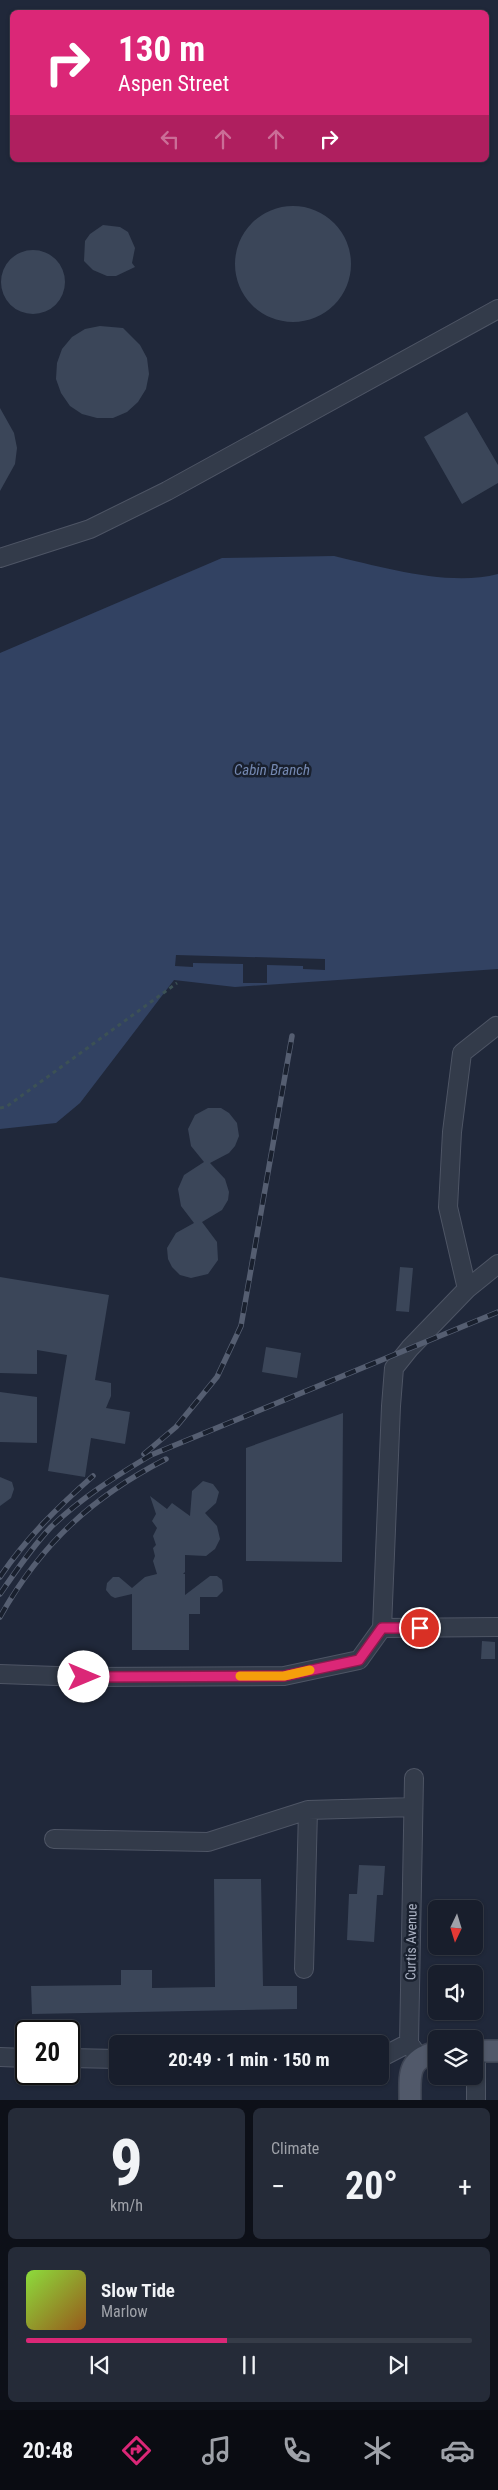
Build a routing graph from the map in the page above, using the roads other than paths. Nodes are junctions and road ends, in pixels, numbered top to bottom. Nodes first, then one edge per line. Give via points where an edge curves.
1 (498, 309) edge
2 (0, 558) edge
3 (498, 1027) edge
4 (498, 1264) edge
5 (468, 1289) junction
6 (498, 1627) edge
7 (382, 1628) junction
8 (0, 1674) edge
9 (414, 1778) dead end
10 (413, 1807) junction
11 (308, 1810) junction
12 (54, 1840) dead end
13 (304, 1969) dead end
14 (421, 2051) edge
15 (483, 2051) edge
16 (498, 2051) edge
17 (389, 2056) edge
18 (0, 2058) edge
19 (15, 2058) edge
20 (80, 2058) edge
21 (109, 2059) edge
22 (476, 2085) edge
23 (410, 2100) edge
24 (476, 2100) edge

1 - 2 street via 168,491 90,528
3 - 5 street via 462,1053 452,1132 448,1207
4 - 5 street
5 - 7 street via 394,1368
6 - 7 street
7 - 8 street via 359,1660 284,1676
9 - 10 street, Curtis Avenue
10 - 11 street
10 - 14 street, Curtis Avenue
11 - 12 street via 208,1842
11 - 13 street
14 - 17 street
14 - 23 main road, Curtis Avenue via 410,2072
15 - 16 main road
18 - 19 street
20 - 21 street
22 - 24 street

